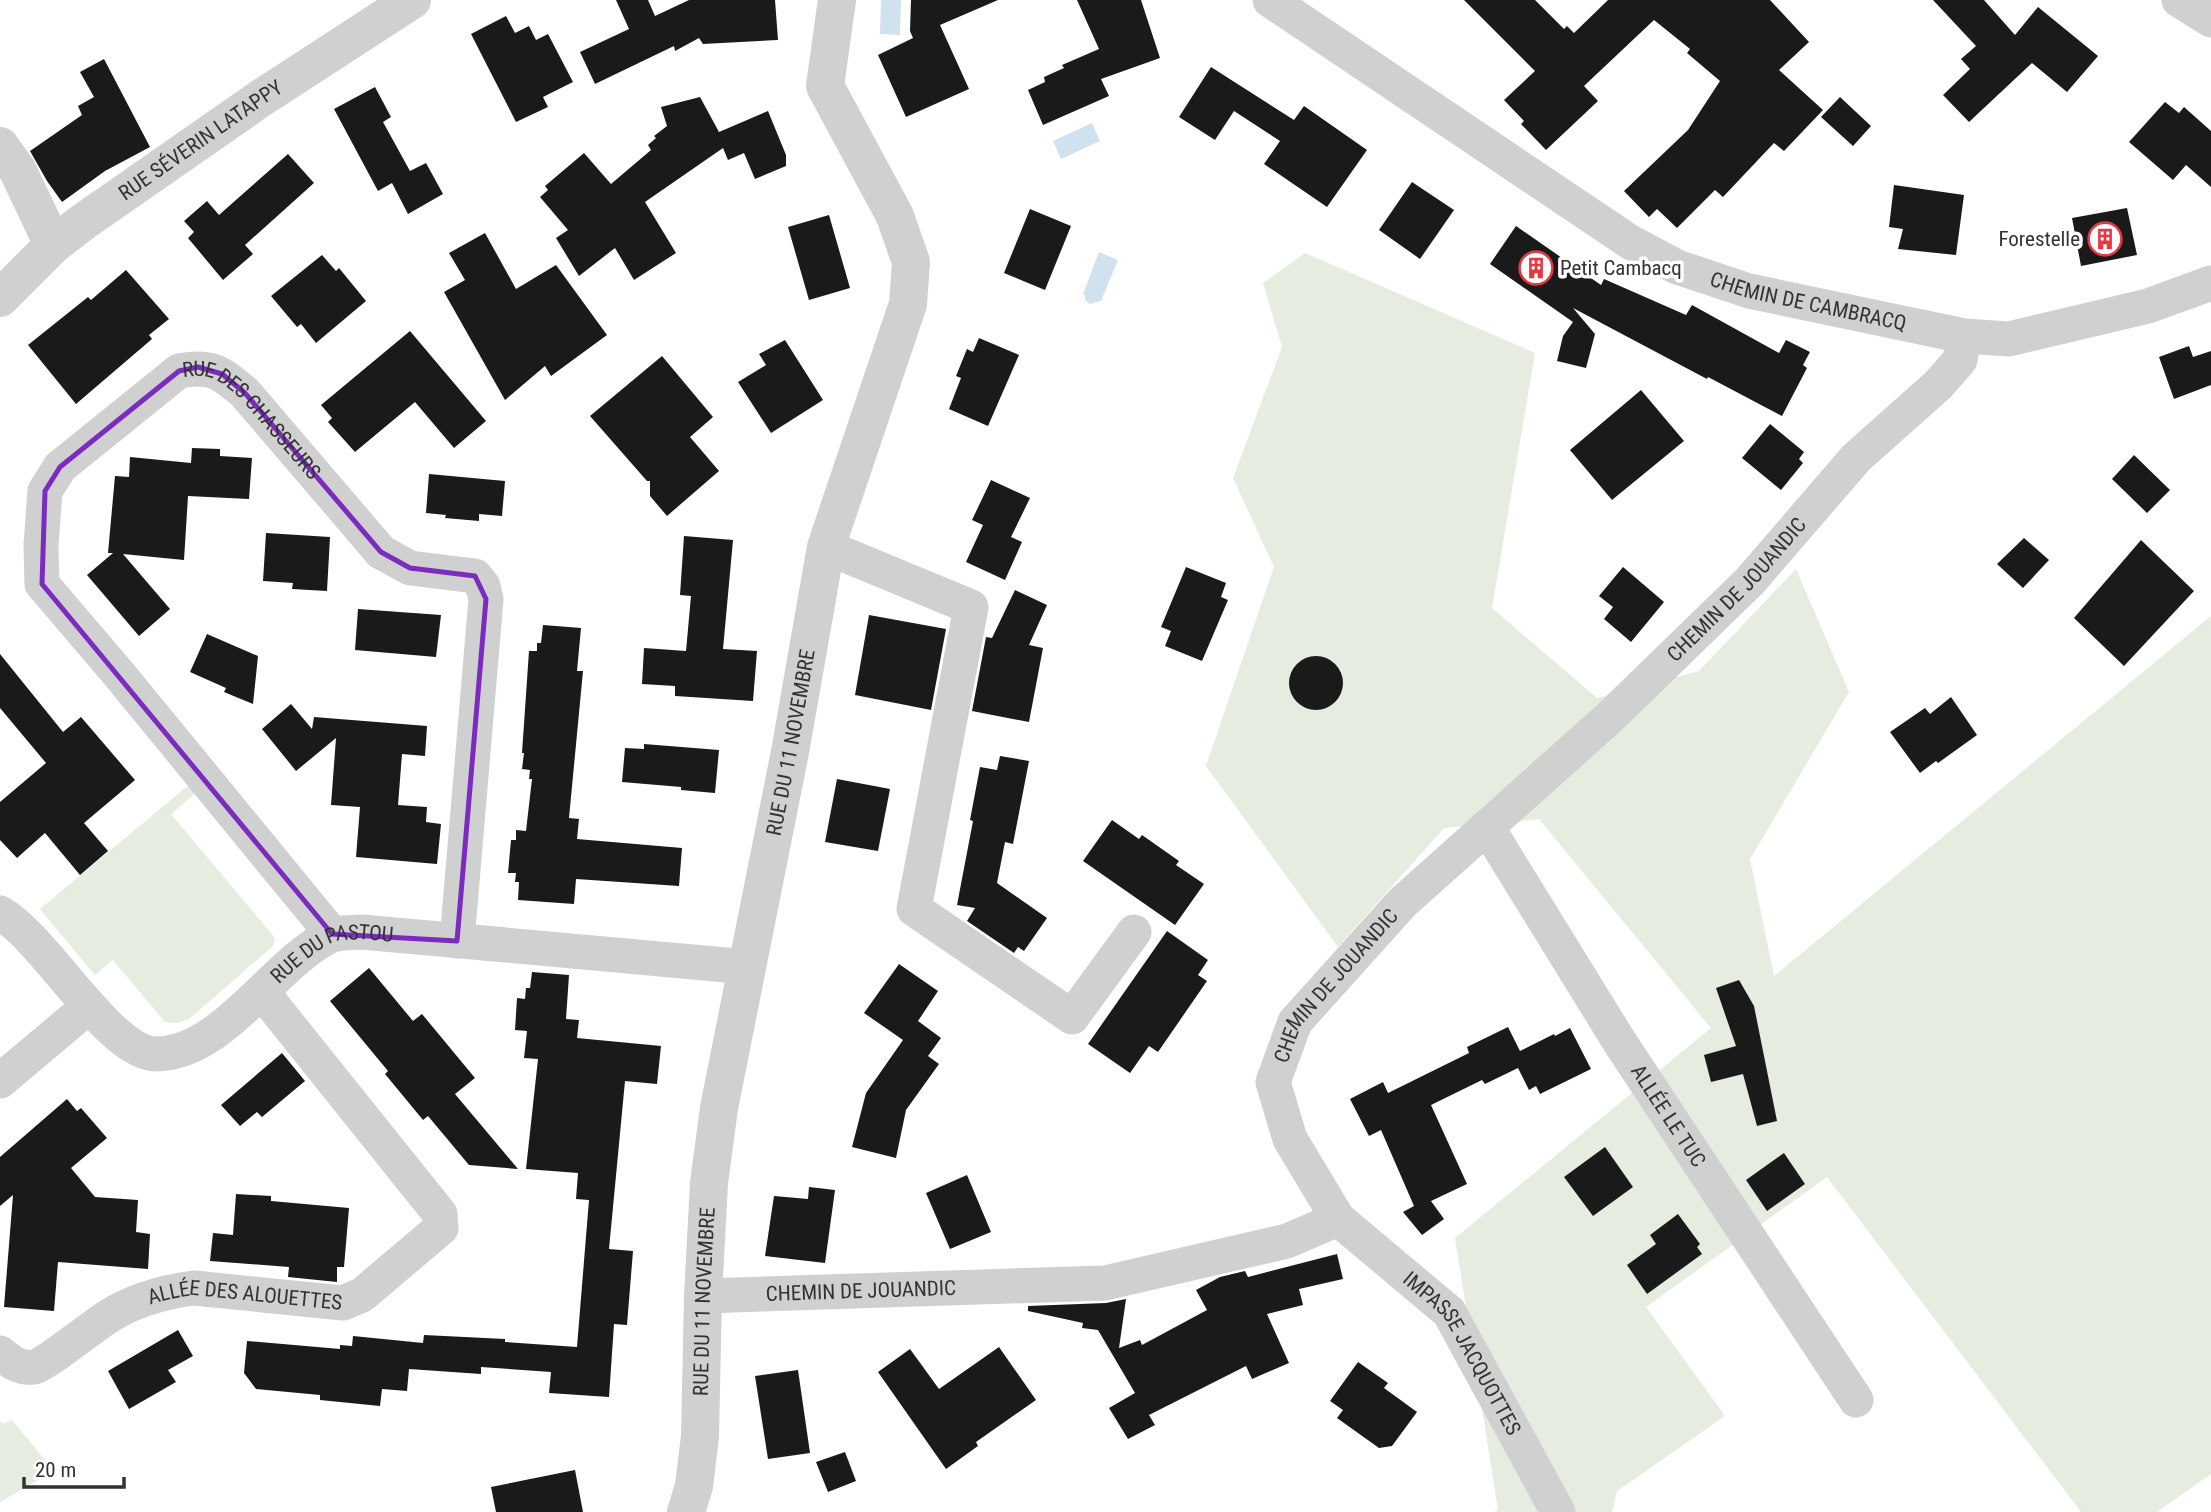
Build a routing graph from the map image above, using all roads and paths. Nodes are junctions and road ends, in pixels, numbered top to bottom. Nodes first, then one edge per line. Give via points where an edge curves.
1 (837, 0) edge
2 (1270, 0) edge
3 (2179, 0) edge
4 (400, 3) edge
5 (2211, 20) edge
6 (0, 146) edge
7 (52, 245) junction
8 (2211, 284) edge
9 (0, 298) edge
10 (1964, 336) junction
11 (827, 547) junction
12 (1487, 827) junction
13 (0, 913) edge
14 (1134, 932) dead end
15 (332, 934) junction
16 (457, 941) junction
17 (748, 967) junction
18 (262, 992) junction
19 (89, 1006) junction
20 (0, 1080) edge
21 (1338, 1219) junction
22 (703, 1296) junction
23 (0, 1353) edge
24 (1856, 1400) dead end
25 (686, 1512) edge
26 (1558, 1512) edge

1 - 11 street, RUE DU 11 NOVEMBRE via 825,86 895,216 911,261 908,304
2 - 10 street, CHEMIN DE CAMBRACQ via 1619,235 1677,267 1749,291
3 - 5 street
4 - 7 street, RUE SÉVERIN LATAPPY
6 - 7 street via 18,172
7 - 9 street, RUE SÉVERIN LATAPPY
8 - 10 street, CHEMIN DE CAMBRACQ via 2148,306 2009,339
10 - 12 street, CHEMIN DE JOUANDIC via 1961,360 1856,458 1750,581 1610,717
11 - 14 street via 971,607 914,909 1072,1017
11 - 17 street, RUE DU 11 NOVEMBRE
12 - 21 street, CHEMIN DE JOUANDIC via 1402,903 1295,1022 1273,1082 1290,1139
12 - 24 street, ALLÉE LE TUC via 1619,1041
13 - 19 street, RUE DU PASTOU via 25,932
15 - 16 street, RUE DU PASTOU via 362,932
15 - 16 street, RUE DES CHASSEURS via 42,584 45,491 60,467 179,371 198,367 222,374 245,393 381,552 410,568 475,576 483,586 486,599
15 - 18 street, RUE DU PASTOU
16 - 17 street, RUE DU PASTOU
17 - 22 street, RUE DU 11 NOVEMBRE via 719,1108 709,1183
18 - 19 street, RUE DU PASTOU via 198,1043 153,1054 124,1041
18 - 23 street, ALLÉE DES ALOUETTES via 440,1214 441,1228 362,1295 343,1303 194,1288 169,1290 109,1316 36,1367 15,1365
19 - 20 street
21 - 22 street, CHEMIN DE JOUANDIC via 1287,1241 1105,1283
21 - 26 street, IMPASSE JACQUOTTES via 1449,1312
22 - 25 street, RUE DU 11 NOVEMBRE via 700,1436

